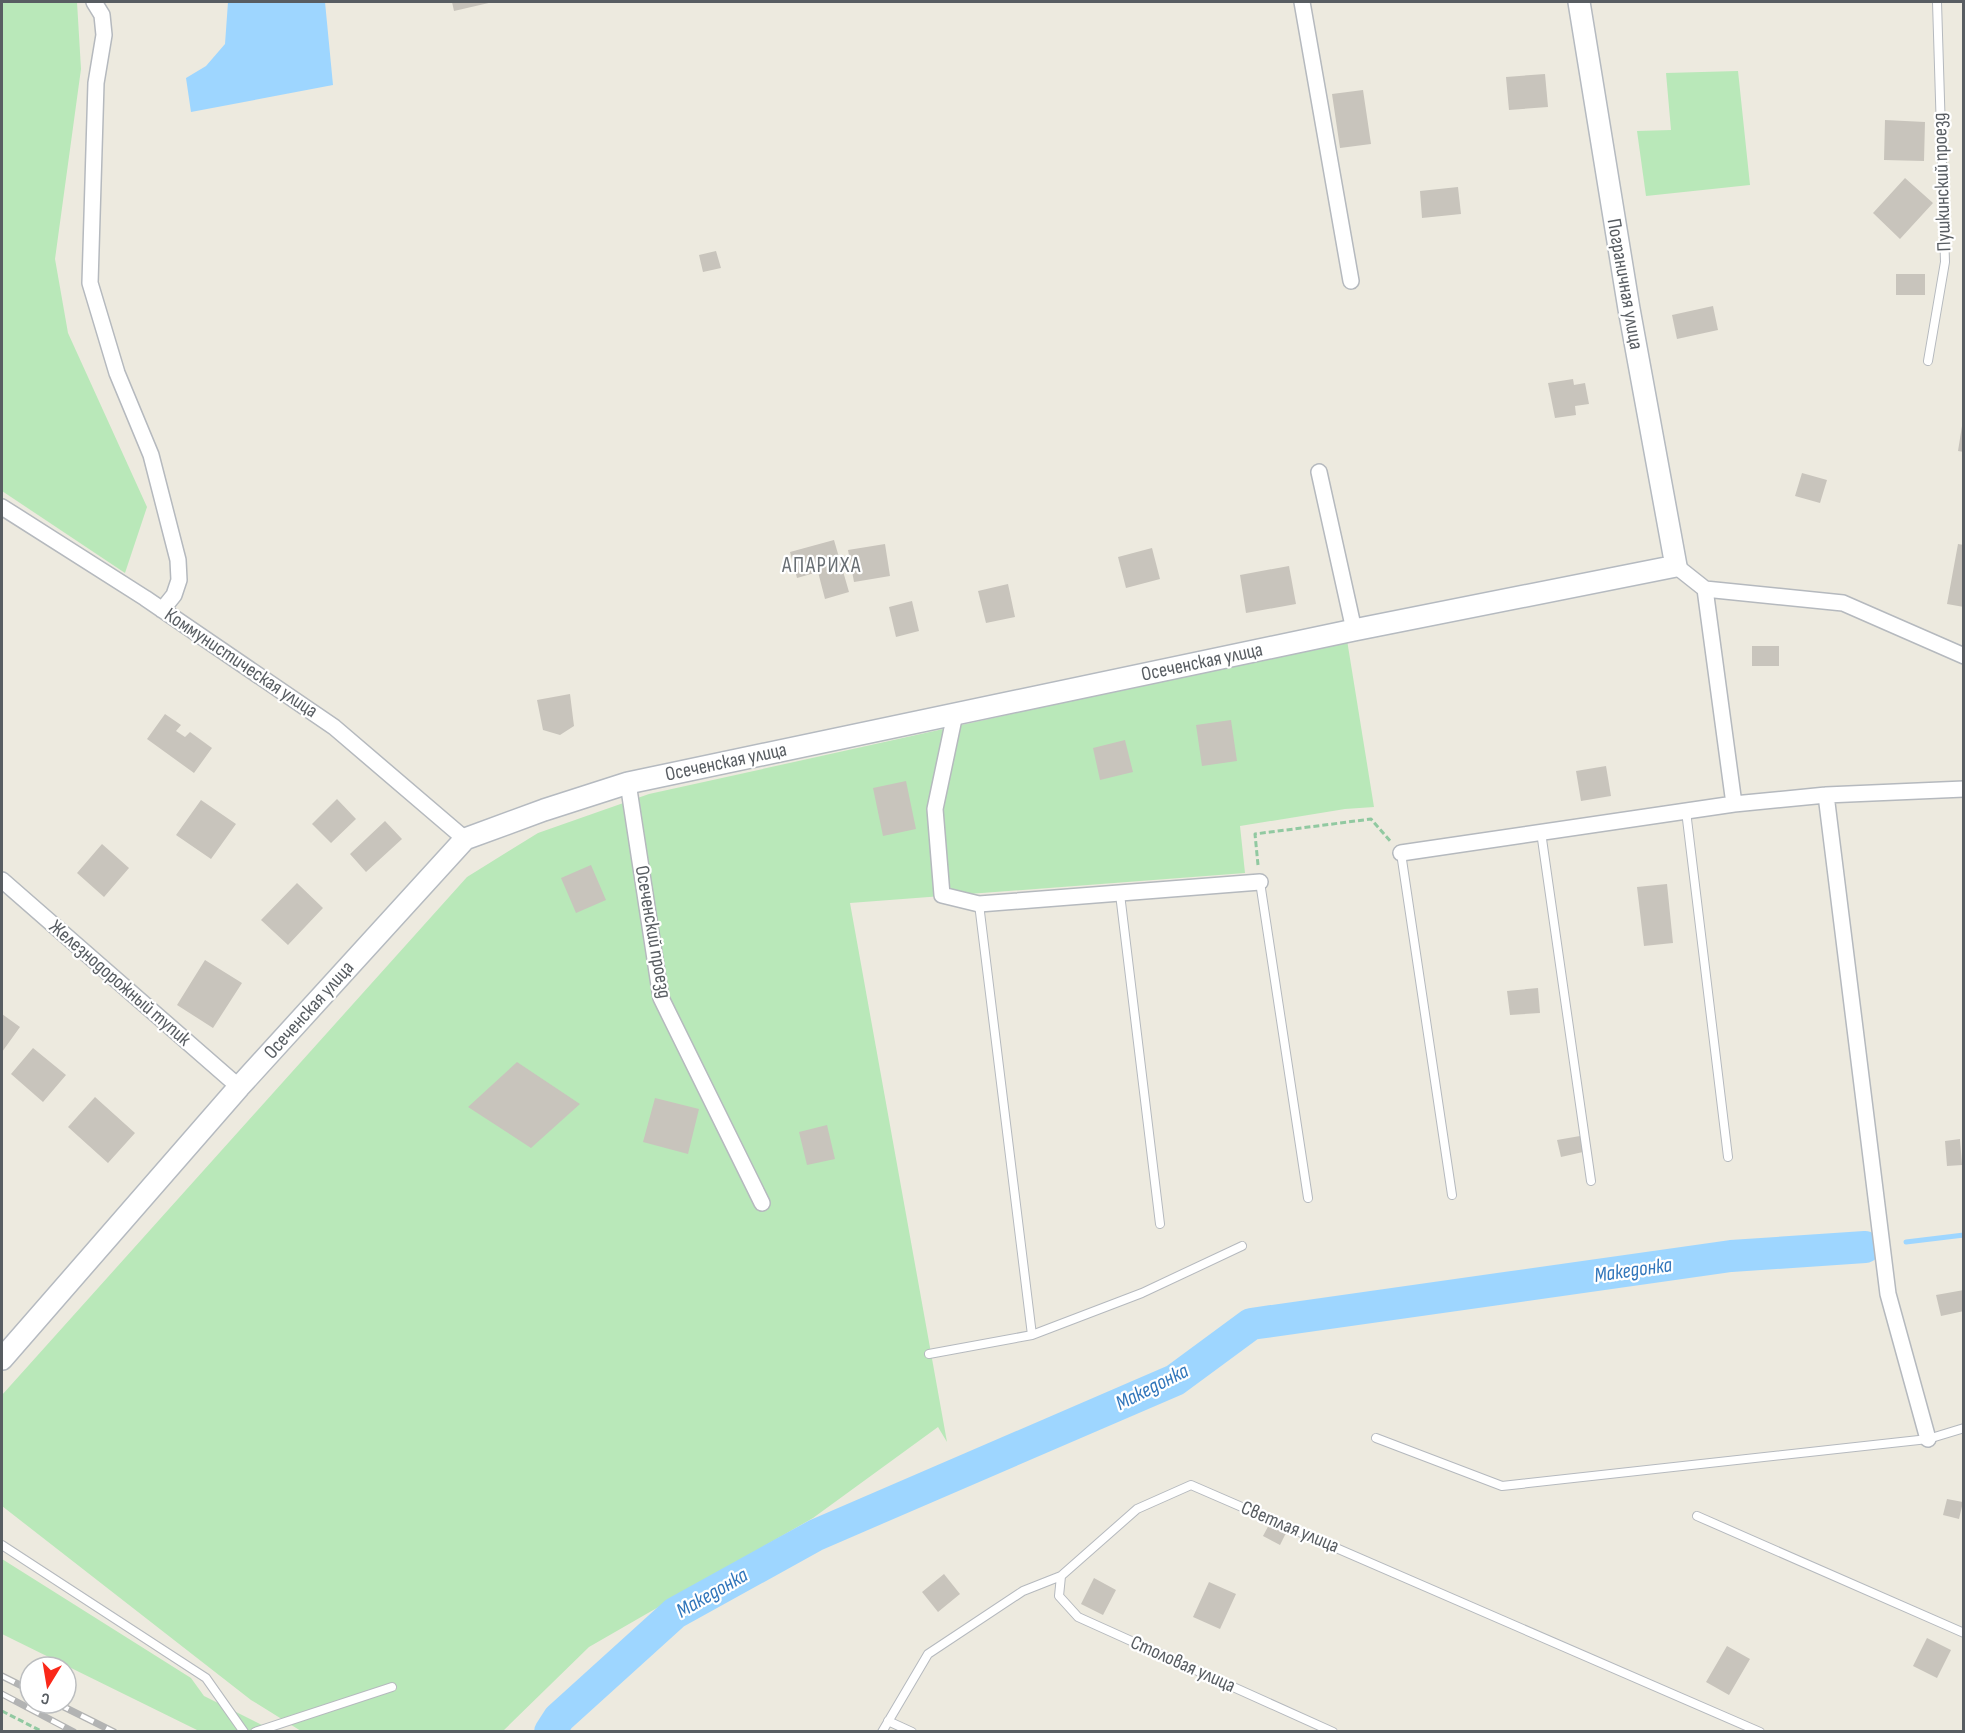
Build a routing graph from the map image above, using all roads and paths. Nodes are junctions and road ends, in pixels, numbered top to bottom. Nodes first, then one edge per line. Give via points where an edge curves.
1 (94, 2) edge
2 (1302, 2) edge
3 (1579, 2) edge
4 (1937, 2) edge
5 (1351, 281) dead end
6 (1928, 361) dead end
7 (1319, 472) dead end
8 (2, 507) edge
9 (1676, 566) junction
10 (1705, 589) junction
11 (162, 610) junction
12 (1354, 630) junction
13 (1964, 656) edge
14 (956, 714) junction
15 (628, 783) junction
16 (1964, 789) edge
17 (1826, 795) junction
18 (1734, 804) junction
19 (1686, 811) junction
20 (1541, 832) junction
21 (465, 839) junction
22 (1401, 853) junction
23 (2, 880) edge
24 (1260, 882) junction
25 (1120, 894) junction
26 (979, 904) junction
27 (239, 1087) junction
28 (1728, 1157) dead end
29 (1591, 1181) dead end
30 (1452, 1196) dead end
31 (1308, 1198) dead end
32 (762, 1203) dead end
33 (1160, 1224) dead end
34 (1242, 1246) dead end
35 (1032, 1335) junction
36 (929, 1354) dead end
37 (2, 1359) edge
38 (1964, 1428) edge
39 (1376, 1438) dead end
40 (1928, 1439) junction
41 (1697, 1516) dead end
42 (2, 1545) edge
43 (1062, 1576) junction
44 (1964, 1633) edge
45 (392, 1688) dead end
46 (2, 1711) edge
47 (888, 1721) junction
48 (44, 1731) edge
49 (244, 1731) edge
50 (255, 1731) edge
51 (882, 1731) edge
52 (912, 1731) edge
53 (1333, 1731) edge
54 (1760, 1731) edge

1 - 11 street via 102,15 104,35 96,83 90,283 117,374 151,455 178,560 179,580 174,595
2 - 5 street
3 - 9 street, Пограничная улица
4 - 6 lane, Пушкинский проезд via 1945,262
7 - 12 street
8 - 11 street, Коммунистическая улица
9 - 10 street
9 - 12 street, Осеченская улица
10 - 13 street via 1843,603
10 - 18 street
11 - 21 street, Коммунистическая улица via 334,727
12 - 14 street, Осеченская улица
14 - 15 street, Осеченская улица
14 - 26 street via 935,809 942,895
15 - 21 street, Осеченская улица
15 - 32 street, Осеченский проезд via 661,998
16 - 17 street
17 - 18 street
17 - 40 street via 1888,1294
18 - 19 street
19 - 20 street
19 - 28 lane
20 - 22 street
20 - 29 lane
21 - 27 street, Осеченская улица
22 - 24 path via 1371,819 1255,834
22 - 30 lane
23 - 27 street, Железнодорожный тупик
24 - 25 street
24 - 31 lane
25 - 26 street
25 - 33 lane
26 - 35 lane
27 - 37 street, Осеченская улица
34 - 35 lane via 1142,1293
35 - 36 lane
38 - 40 lane
39 - 40 lane via 1502,1486
41 - 44 lane
42 - 49 lane via 206,1677
43 - 47 lane, Светлая улица via 1023,1591 928,1654
43 - 53 lane, Столовая улица via 1059,1596 1078,1617
43 - 54 lane, Светлая улица via 1137,1509 1191,1485
45 - 50 lane
46 - 48 path
47 - 51 lane, Светлая улица
47 - 52 lane

